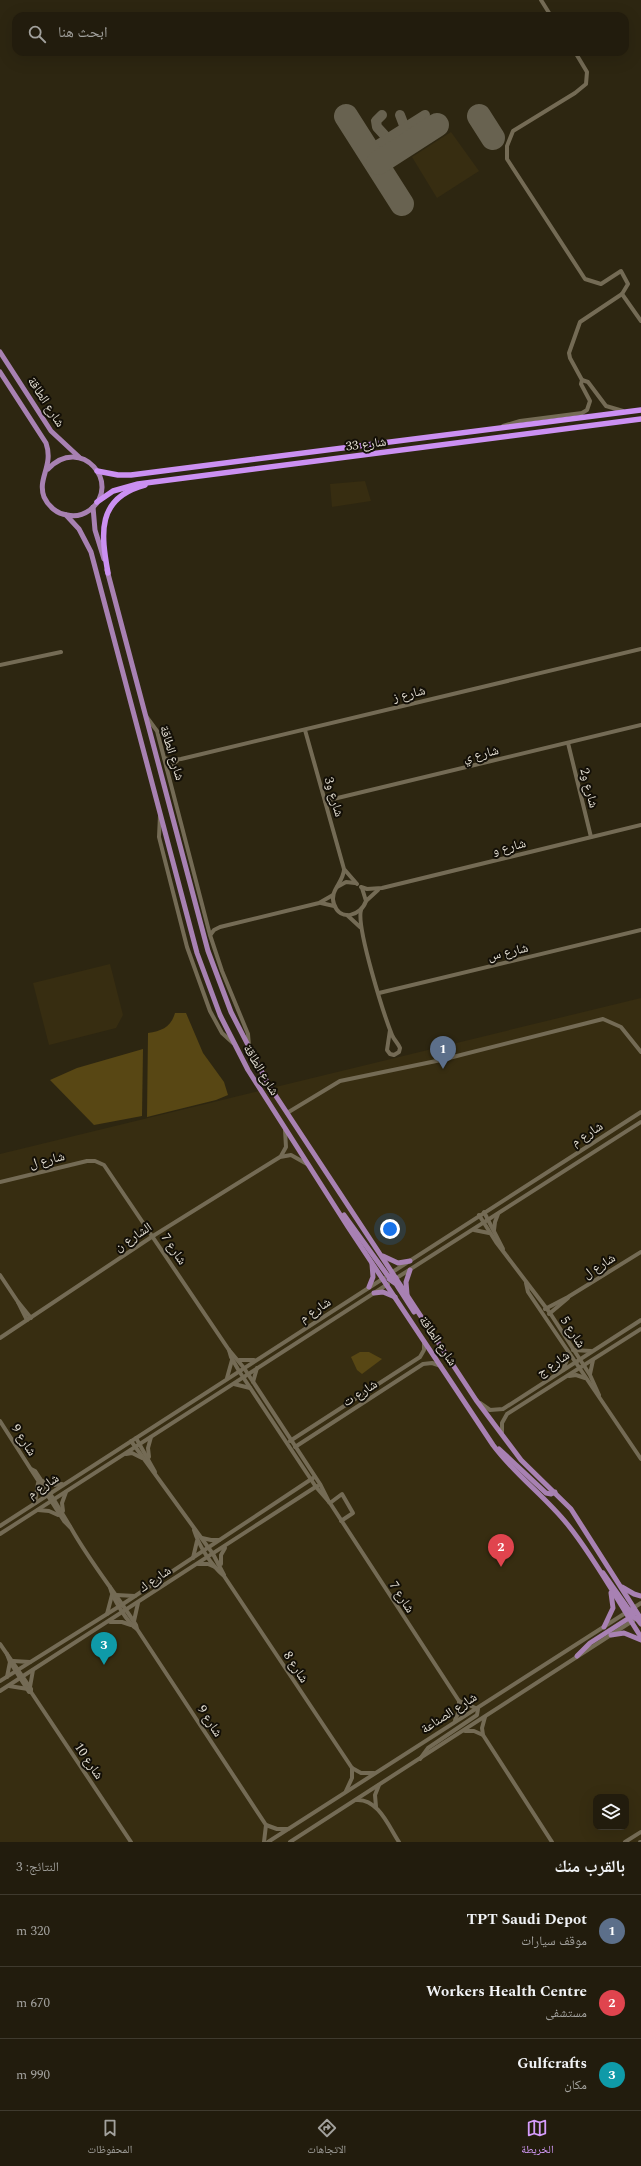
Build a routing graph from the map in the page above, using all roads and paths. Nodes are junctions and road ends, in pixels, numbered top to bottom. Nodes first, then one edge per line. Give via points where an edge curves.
1 (541, 0) edge
2 (548, 12) edge
3 (577, 56) edge
4 (622, 294) junction
5 (641, 321) edge
6 (0, 352) edge
7 (0, 372) edge
8 (582, 380) junction
9 (641, 410) edge
10 (627, 412) junction
11 (641, 420) edge
12 (500, 428) junction
13 (79, 458) junction
14 (48, 469) junction
15 (97, 471) junction
16 (164, 481) junction
17 (97, 502) junction
18 (93, 507) junction
19 (66, 515) junction
20 (108, 573) junction
21 (641, 649) edge
22 (61, 652) dead end
23 (0, 665) edge
24 (146, 716) junction
25 (641, 725) edge
26 (305, 730) junction
27 (568, 743) junction
28 (164, 758) junction
29 (181, 759) junction
30 (166, 769) junction
31 (325, 801) junction
32 (641, 825) edge
33 (590, 837) junction
34 (344, 870) junction
35 (356, 884) junction
36 (337, 887) junction
37 (361, 887) junction
38 (382, 888) junction
39 (333, 895) junction
40 (366, 901) junction
41 (319, 903) junction
42 (334, 906) junction
43 (361, 910) junction
44 (347, 915) junction
45 (208, 925) junction
46 (220, 927) junction
47 (361, 930) junction
48 (641, 930) edge
49 (210, 935) junction
50 (379, 993) junction
51 (390, 1030) junction
52 (250, 1051) junction
53 (641, 1052) edge
54 (641, 1112) edge
55 (287, 1113) junction
56 (639, 1123) edge
57 (285, 1130) junction
58 (601, 1138) junction
59 (606, 1144) junction
60 (280, 1157) junction
61 (98, 1162) joint
62 (310, 1166) junction
63 (0, 1182) edge
64 (525, 1186) junction
65 (530, 1193) junction
66 (337, 1207) junction
67 (484, 1212) junction
68 (499, 1213) junction
69 (479, 1215) junction
70 (488, 1220) junction
71 (484, 1223) junction
72 (472, 1231) junction
73 (492, 1232) junction
74 (153, 1236) junction
75 (379, 1252) junction
76 (641, 1252) edge
77 (371, 1261) junction
78 (410, 1261) junction
79 (410, 1270) junction
80 (0, 1275) edge
81 (388, 1276) junction
82 (394, 1280) junction
83 (526, 1283) junction
84 (387, 1284) junction
85 (369, 1287) junction
86 (374, 1293) junction
87 (407, 1294) junction
88 (396, 1298) junction
89 (568, 1298) junction
90 (540, 1300) junction
91 (556, 1303) junction
92 (556, 1308) junction
93 (546, 1309) junction
94 (542, 1311) junction
95 (550, 1313) junction
96 (545, 1316) junction
97 (29, 1319) junction
98 (641, 1320) edge
99 (556, 1324) junction
100 (641, 1329) edge
101 (626, 1330) junction
102 (430, 1331) junction
103 (630, 1336) junction
104 (0, 1338) edge
105 (424, 1339) junction
106 (229, 1350) junction
107 (573, 1350) junction
108 (568, 1351) junction
109 (591, 1351) junction
110 (593, 1359) junction
111 (232, 1360) junction
112 (238, 1360) junction
113 (256, 1360) junction
114 (577, 1361) junction
115 (581, 1366) junction
116 (244, 1368) junction
117 (257, 1368) junction
118 (442, 1368) junction
119 (239, 1370) junction
120 (563, 1370) junction
121 (248, 1374) junction
122 (590, 1375) junction
123 (243, 1377) junction
124 (564, 1377) junction
125 (585, 1378) junction
126 (226, 1379) junction
127 (253, 1382) junction
128 (232, 1384) junction
129 (250, 1388) junction
130 (533, 1390) junction
131 (537, 1395) junction
132 (599, 1395) junction
133 (357, 1397) junction
134 (476, 1400) junction
135 (188, 1404) junction
136 (361, 1405) junction
137 (192, 1411) junction
138 (0, 1421) edge
139 (151, 1437) junction
140 (136, 1438) junction
141 (503, 1438) junction
142 (292, 1440) junction
143 (131, 1441) junction
144 (287, 1443) junction
145 (140, 1444) junction
146 (493, 1445) junction
147 (296, 1446) junction
148 (135, 1447) junction
149 (291, 1450) junction
150 (124, 1454) junction
151 (144, 1459) junction
152 (641, 1459) edge
153 (150, 1460) junction
154 (155, 1472) junction
155 (316, 1477) junction
156 (311, 1480) junction
157 (40, 1481) junction
158 (67, 1483) junction
159 (318, 1486) junction
160 (67, 1492) junction
161 (555, 1492) junction
162 (49, 1495) junction
163 (52, 1501) junction
164 (330, 1503) junction
165 (34, 1504) junction
166 (38, 1510) junction
167 (62, 1515) junction
168 (341, 1521) junction
169 (0, 1526) edge
170 (0, 1534) edge
171 (199, 1539) junction
172 (222, 1539) junction
173 (226, 1546) junction
174 (209, 1548) junction
175 (204, 1551) junction
176 (213, 1554) junction
177 (208, 1557) junction
178 (192, 1558) junction
179 (194, 1565) junction
180 (595, 1565) junction
181 (219, 1567) junction
182 (619, 1584) junction
183 (610, 1588) junction
184 (114, 1595) junction
185 (136, 1596) junction
186 (641, 1596) edge
187 (138, 1603) junction
188 (641, 1603) edge
189 (121, 1605) junction
190 (641, 1607) edge
191 (125, 1611) junction
192 (106, 1614) junction
193 (634, 1615) edge
194 (108, 1622) junction
195 (133, 1623) junction
196 (641, 1624) edge
197 (604, 1627) junction
198 (612, 1635) junction
199 (641, 1639) edge
200 (0, 1644) edge
201 (577, 1656) junction
202 (11, 1661) junction
203 (30, 1662) junction
204 (33, 1670) junction
205 (17, 1671) junction
206 (7, 1677) junction
207 (22, 1677) junction
208 (0, 1681) edge
209 (7, 1687) junction
210 (30, 1690) junction
211 (0, 1691) edge
212 (459, 1701) junction
213 (477, 1707) junction
214 (486, 1717) junction
215 (455, 1721) junction
216 (460, 1733) junction
217 (483, 1735) junction
218 (420, 1759) junction
219 (352, 1768) junction
220 (377, 1772) junction
221 (380, 1783) junction
222 (345, 1793) junction
223 (354, 1800) junction
224 (376, 1807) junction
225 (266, 1825) junction
226 (288, 1829) junction
227 (641, 1832) edge
228 (297, 1837) junction
229 (131, 1842) edge
230 (264, 1842) edge
231 (268, 1842) edge
232 (290, 1842) edge
233 (294, 1842) edge
234 (399, 1842) edge
235 (552, 1842) edge
236 (625, 1842) edge

1 - 2 street
3 - 4 street via 587,72 586,84 514,131 507,146 507,159 582,275 590,282 601,284 621,271 628,284
4 - 5 street
4 - 8 street via 583,319 578,325 569,353
6 - 13 main road, شارع الطاقة via 51,431
7 - 14 main road, شارع الطاقة via 46,443
8 - 10 street via 588,382 606,406
8 - 12 street via 581,384 590,401 585,412 515,422
9 - 10 highway, شارع 33
10 - 12 highway, شارع 33
11 - 16 highway, شارع 33
12 - 15 highway, شارع 33 via 131,475
13 - 14 main road via 65,457 53,463
13 - 15 main road via 90,462
14 - 19 main road via 42,482 44,497 52,509
15 - 17 main road via 102,490
16 - 17 highway, شارع 33 via 125,486
16 - 20 highway via 142,486 115,502 104,523 102,534
17 - 18 main road
18 - 19 main road via 83,514
18 - 20 main road, شارع الطاقة via 96,530
19 - 57 main road, شارع الطاقة via 79,529 91,552 207,984 233,1043
20 - 24 main road, شارع الطاقة
21 - 26 street, شارع ز
22 - 23 street
24 - 28 street, شارع الطاقة via 157,731
24 - 52 main road, شارع الطاقة via 208,950 231,1012
25 - 27 street, شارع ي
26 - 29 street, شارع ز
26 - 31 street, شارع و3
27 - 31 street, شارع ي
27 - 33 street, شارع و2
28 - 29 street, شارع ز
28 - 30 street, شارع الطاقة
29 - 30 street, شارع ز
30 - 45 street, شارع الطاقة
31 - 34 street, شارع و3
32 - 33 street, شارع و
33 - 38 street, شارع و
34 - 35 street, شارع و3
34 - 36 street
35 - 36 street via 346,882
35 - 37 street
36 - 39 street
37 - 38 street, شارع و
37 - 40 street
38 - 40 street, شارع و via 373,892
39 - 41 street
39 - 42 street
40 - 43 street
41 - 42 street
41 - 46 street
42 - 44 street via 342,914
43 - 44 street
43 - 47 street
44 - 47 street via 356,921
45 - 46 street
45 - 49 street, شارع الطاقة
46 - 49 street
47 - 50 street
48 - 50 street, شارع س
49 - 52 street, شارع الطاقة via 227,986 248,1034
50 - 51 street
51 - 51 street via 387,1050 390,1054 396,1055 400,1048
52 - 55 main road, شارع الطاقة
53 - 55 street via 621,1027 603,1019 441,1060 340,1081
54 - 58 street, شارع م
55 - 75 main road, شارع الطاقة
56 - 59 street, شارع م
57 - 60 street via 286,1147
57 - 62 main road, شارع الطاقة
58 - 59 street
58 - 64 street, شارع م
59 - 65 street, شارع م
60 - 62 street via 296,1156
60 - 74 street, الشارع ن
61 - 63 street, شارع ل via 87,1161
61 - 74 street, شارع 7 via 107,1168
62 - 66 main road, شارع الطاقة
64 - 65 street
64 - 67 street, شارع م
65 - 68 street, شارع م
66 - 77 main road, شارع الطاقة
66 - 81 main road
67 - 69 street, شارع م
67 - 70 street, شارع 5
68 - 70 street, شارع م
68 - 73 street
69 - 71 street, شارع 5
69 - 78 street, شارع م
70 - 71 street, شارع م
70 - 73 street, شارع 5
71 - 72 street, شارع م
71 - 73 street, شارع 5
72 - 73 street
72 - 79 street, شارع م
73 - 83 street, شارع 5
74 - 97 street, الشارع ن
74 - 106 street, شارع 7
75 - 78 main road via 392,1262
75 - 81 main road, شارع الطاقة
76 - 89 street, شارع ل
77 - 81 main road, شارع الطاقة
77 - 85 main road via 373,1277
78 - 81 street, شارع م
79 - 82 street, شارع م
79 - 87 main road via 406,1282
80 - 97 street
81 - 82 main road, شارع الطاقة
81 - 82 main road
81 - 84 main road, شارع الطاقة
81 - 85 street, شارع م
82 - 84 street, شارع م
82 - 87 main road, شارع الطاقة
82 - 102 main road
83 - 90 street, شارع 5
83 - 94 street, شارع 5 via 528,1292
84 - 86 street, شارع م
84 - 88 main road, شارع الطاقة
85 - 113 street, شارع م
86 - 88 main road via 388,1293
86 - 117 street, شارع م
87 - 102 main road, شارع الطاقة
88 - 105 main road, شارع الطاقة
89 - 91 street, شارع ل
89 - 92 street, شارع ل
90 - 91 street
90 - 93 street, شارع 5
91 - 93 street, شارع ل
92 - 95 street, شارع ل
92 - 99 street
93 - 94 street, شارع ل
93 - 95 street, شارع 5
94 - 96 street, شارع 5
95 - 96 street, شارع ل
95 - 99 street, شارع 5
96 - 108 street, شارع 5
97 - 104 street, الشارع ن
98 - 101 street, شارع ج
99 - 107 street, شارع 5
100 - 103 street, شارع ج
101 - 103 street
101 - 109 street, شارع ج
102 - 134 main road, شارع الطاقة
103 - 110 street, شارع ج
105 - 118 main road, شارع الطاقة
105 - 133 street, شارع ت via 424,1350 420,1357
106 - 111 street, شارع 7
106 - 112 street, شارع 7
107 - 109 street
107 - 114 street, شارع 5
108 - 114 street, شارع 5
108 - 120 street
109 - 114 street, شارع ج
110 - 115 street, شارع ج
110 - 122 street
111 - 119 street, شارع 7
111 - 126 street
112 - 113 street
112 - 116 street, شارع 7
113 - 116 street, شارع م
114 - 115 street, شارع 5
114 - 120 street, شارع ج
115 - 122 street, شارع 5
115 - 124 street, شارع ج
115 - 125 street, شارع 5
116 - 119 street, شارع م
116 - 121 street, شارع 7
117 - 121 street, شارع م
117 - 127 street
118 - 136 street, شارع ت via 432,1363 423,1364
118 - 146 main road, شارع الطاقة
119 - 123 street, شارع 7
119 - 126 street, شارع م
120 - 130 street, شارع ج
121 - 123 street, شارع م
121 - 127 street, شارع 7
122 - 132 street, شارع 5
123 - 128 street, شارع م
123 - 129 street, شارع 7
124 - 125 street via 576,1375
124 - 131 street, شارع ج
125 - 132 street, شارع 5
126 - 135 street, شارع م
127 - 142 street, شارع 7
128 - 129 street
128 - 137 street, شارع م
129 - 144 street, شارع 7
130 - 131 street
130 - 134 street, شارع ج via 503,1409 485,1407
131 - 141 street, شارع ج via 503,1418
132 - 152 street, شارع 5
133 - 136 street
133 - 142 street, شارع ت
134 - 141 main road, شارع الطاقة
135 - 137 street
135 - 140 street, شارع م
136 - 147 street, شارع ت
137 - 139 street, شارع م
138 - 157 street, شارع 9
139 - 145 street, شارع م
139 - 153 street, شارع 8 via 148,1448
140 - 143 street, شارع م
140 - 145 street, شارع 8
141 - 161 main road, شارع الطاقة via 521,1460
142 - 144 street, شارع ت
142 - 147 street, شارع 7
143 - 148 street, شارع 8
143 - 158 street, شارع م
144 - 149 street, شارع 7
145 - 148 street, شارع م
145 - 153 street, شارع 8
146 - 161 main road via 546,1493
146 - 180 main road, شارع الطاقة via 514,1471 567,1524
147 - 149 street, شارع ت
147 - 155 street, شارع 7
148 - 150 street, شارع م
148 - 151 street, شارع 8
149 - 156 street, شارع 7
150 - 151 street
150 - 160 street, شارع م
151 - 154 street, شارع 8
153 - 154 street, شارع 8
154 - 171 street, شارع 8
155 - 156 street, شارع ك
155 - 159 street, شارع 7
156 - 159 street, شارع 7
156 - 172 street, شارع ك
157 - 158 street via 54,1485
157 - 162 street, شارع 9
157 - 165 street
158 - 162 street, شارع م
159 - 164 street, شارع 7
159 - 173 street, شارع ك
160 - 163 street, شارع م
160 - 167 street via 62,1503
161 - 182 main road, شارع الطاقة via 583,1527
162 - 163 street, شارع 9
162 - 165 street, شارع م
163 - 166 street, شارع م
163 - 167 street, شارع 9
164 - 168 street, شارع 7
164 - 168 street via 342,1494 354,1513
165 - 169 street, شارع م
166 - 167 street
166 - 170 street, شارع م
167 - 184 street, شارع 9
168 - 212 street, شارع 7
171 - 172 street
171 - 174 street, شارع 8
171 - 175 street, شارع 8
171 - 178 street
172 - 174 street, شارع ك
173 - 176 street, شارع ك
173 - 181 street, شارع 8
174 - 175 street, شارع ك
174 - 176 street, شارع 8
175 - 177 street, شارع 8
175 - 178 street, شارع ك
176 - 177 street, شارع ك
176 - 181 street, شارع 8
177 - 179 street, شارع ك
177 - 181 street, شارع 8
178 - 185 street, شارع ك
179 - 181 street via 208,1564
179 - 187 street, شارع ك
180 - 183 main road, شارع الطاقة
180 - 193 main road
181 - 219 street, شارع 8
182 - 186 main road
182 - 193 main road, شارع الطاقة
183 - 193 main road, شارع الطاقة
183 - 197 main road via 613,1608
184 - 185 street
184 - 189 street, شارع 9
184 - 192 street
185 - 189 street, شارع ك
187 - 191 street, شارع ك
187 - 195 street
188 - 193 street, شارع الصناعة
189 - 191 street, شارع 9
189 - 192 street, شارع ك
190 - 193 main road
191 - 194 street, شارع ك
191 - 195 street, شارع 9
192 - 203 street, شارع ك
193 - 196 main road
193 - 197 street, شارع الصناعة
193 - 198 street, شارع الصناعة
193 - 199 main road, شارع الطاقة
193 - 201 main road via 590,1643
194 - 195 street
194 - 204 street, شارع ك
195 - 225 street, شارع 9
197 - 213 street, شارع الصناعة
198 - 199 main road via 624,1634
198 - 201 street, شارع الصناعة
200 - 202 street, شارع 10
201 - 214 street, شارع الصناعة
202 - 203 street
202 - 205 street, شارع 10
202 - 206 street
203 - 205 street, شارع ك
204 - 207 street, شارع ك
204 - 210 street
205 - 206 street, شارع ك
205 - 207 street, شارع 10
206 - 208 street, شارع ك
207 - 209 street, شارع ك
207 - 210 street, شارع 10
209 - 210 street via 17,1686
209 - 211 street, شارع ك
210 - 229 street, شارع 10
212 - 213 street via 464,1705
212 - 215 street
213 - 215 street, شارع الصناعة
213 - 218 street via 477,1715 428,1748
214 - 216 street, شارع الصناعة
214 - 217 street
215 - 220 street, شارع الصناعة
216 - 217 street via 469,1730
216 - 218 street, شارع الصناعة
217 - 235 street
218 - 221 street, شارع الصناعة
219 - 220 street via 366,1774
219 - 222 street via 352,1778
220 - 222 street, شارع الصناعة
221 - 223 street, شارع الصناعة
221 - 224 street via 375,1795
222 - 226 street, شارع الصناعة
223 - 224 street via 366,1800
223 - 228 street, شارع الصناعة
224 - 234 street
225 - 226 street
225 - 230 street
226 - 231 street, شارع الصناعة
227 - 236 street
228 - 232 street, شارع الصناعة
228 - 233 street

